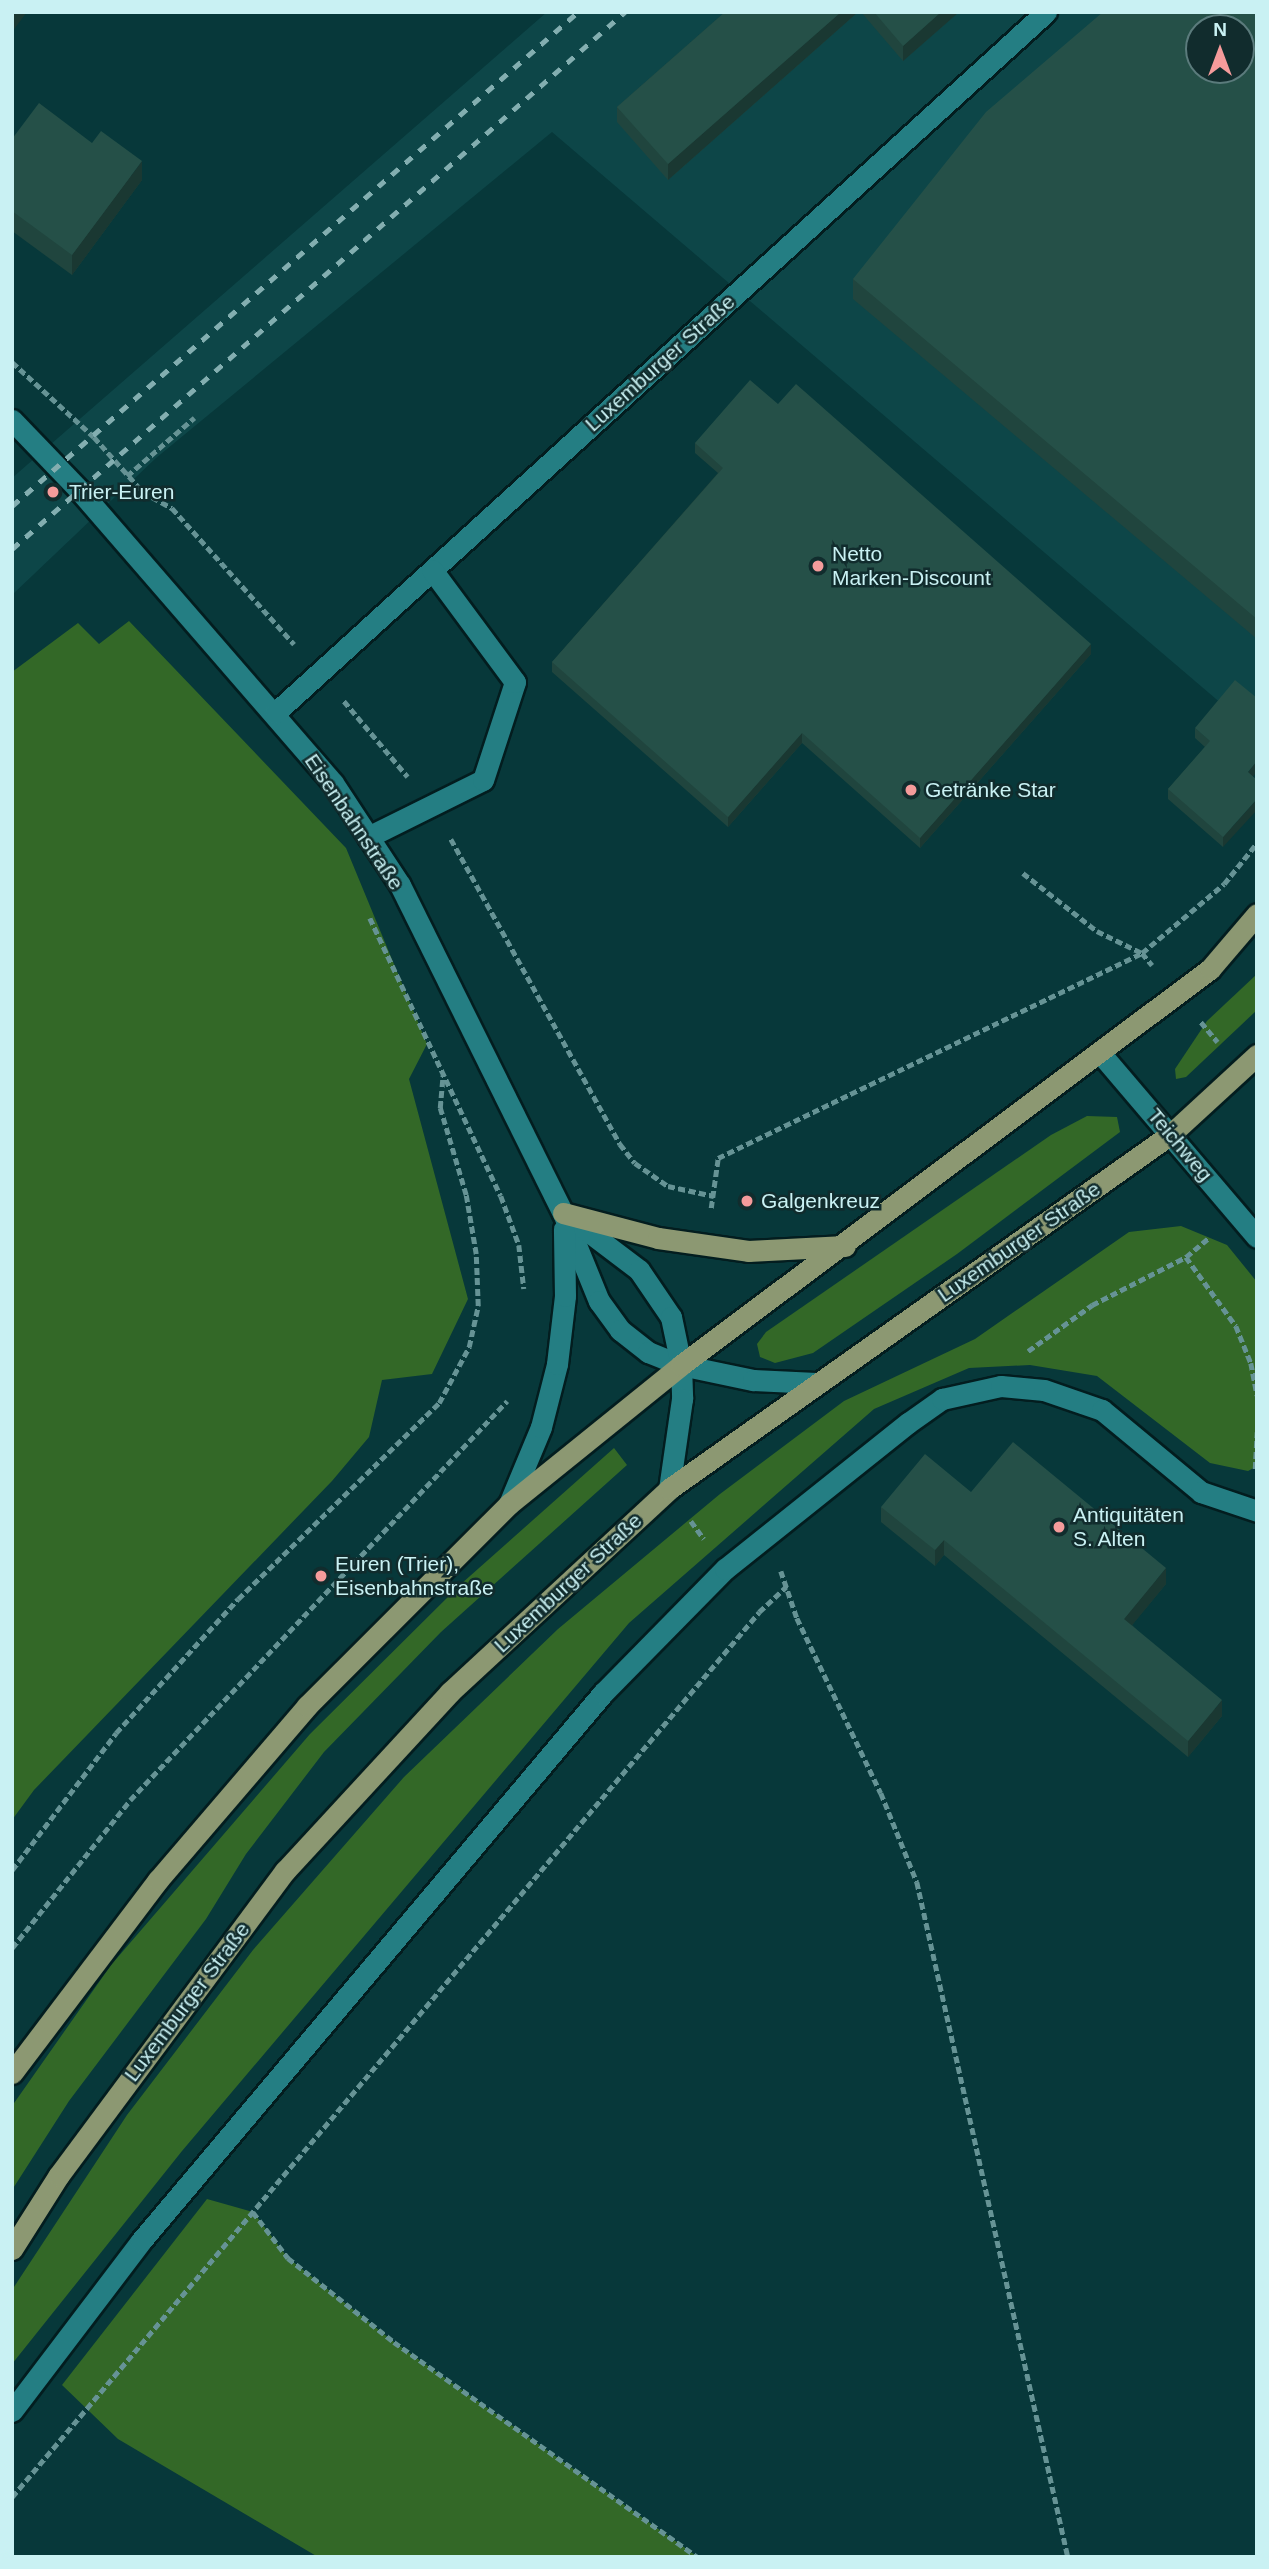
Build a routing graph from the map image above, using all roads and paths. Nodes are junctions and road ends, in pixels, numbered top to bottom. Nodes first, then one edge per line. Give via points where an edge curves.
1 (1046, 12) edge
2 (12, 362) edge
3 (194, 418) dead end
4 (12, 421) edge
5 (127, 476) junction
6 (432, 570) junction
7 (320, 673) junction
8 (275, 713) junction
9 (432, 805) junction
10 (368, 837) junction
11 (1257, 843) edge
12 (1023, 873) dead end
13 (369, 914) dead end
14 (1257, 914) edge
15 (1142, 953) junction
16 (470, 1029) junction
17 (1101, 1054) junction
18 (1257, 1055) edge
19 (444, 1073) junction
20 (1171, 1134) junction
21 (714, 1196) junction
22 (563, 1213) junction
23 (1238, 1214) junction
24 (1257, 1237) edge
25 (700, 1245) junction
26 (845, 1246) junction
27 (1186, 1257) junction
28 (525, 1296) dead end
29 (681, 1365) junction
30 (816, 1383) junction
31 (1001, 1386) junction
32 (513, 1395) dead end
33 (1257, 1395) edge
34 (669, 1489) junction
35 (509, 1504) junction
36 (1257, 1511) edge
37 (689, 1517) dead end
38 (768, 1534) junction
39 (711, 1549) dead end
40 (786, 1587) junction
41 (12, 1870) edge
42 (12, 1948) edge
43 (12, 2073) edge
44 (253, 2212) junction
45 (12, 2249) edge
46 (12, 2411) edge
47 (12, 2497) edge
48 (698, 2557) edge
49 (1068, 2557) edge

1 - 6 street, Luxemburger Straße
2 - 5 path via 94,438
3 - 5 path
4 - 8 street, Eisenbahnstraße
5 - 7 path via 143,492 172,508
6 - 7 street, Luxemburger Straße
6 - 9 street via 516,682 483,780
7 - 8 street, Luxemburger Straße
7 - 9 path
8 - 10 street, Eisenbahnstraße via 333,783
9 - 10 street
9 - 21 path via 620,1144 635,1163 668,1186
10 - 16 street, Eisenbahnstraße via 400,885
11 - 15 path via 1224,884
12 - 15 path via 1097,931
13 - 19 path
14 - 17 main road via 1210,970
15 - 21 path via 718,1158
16 - 19 path
16 - 22 street, Eisenbahnstraße
17 - 20 street, Teichweg
17 - 26 main road
18 - 20 main road, Luxemburger Straße
19 - 28 path via 515,1233
19 - 41 path via 440,1108 467,1195 477,1254 478,1306 469,1347 445,1392 415,1430 237,1599 116,1733
20 - 23 street, Teichweg
20 - 30 main road, Luxemburger Straße
21 - 25 path
22 - 25 main road
22 - 29 street, Eisenbahnstraße via 639,1270 671,1317
22 - 29 street, Eisenbahnstraße via 599,1301 620,1330 648,1352
22 - 35 street via 565,1296 557,1364 541,1427
23 - 24 street, Teichweg
23 - 27 path
25 - 26 main road via 748,1251
26 - 29 main road
27 - 31 path via 1092,1305 1011,1364
27 - 33 path via 1236,1326 1251,1363
29 - 30 street, Eisenbahnstraße via 753,1380
29 - 34 street, Eisenbahnstraße via 680,1435
29 - 35 main road
30 - 34 main road, Luxemburger Straße
31 - 36 street via 1044,1390 1101,1410 1201,1492
31 - 38 street via 942,1399
32 - 42 path via 130,1800
34 - 45 main road, Luxemburger Straße via 450,1692 285,1871 67,2165
35 - 43 main road via 307,1706 158,1880
37 - 39 path
38 - 40 path
38 - 46 street via 725,1569 603,1693 141,2241
40 - 44 path via 760,1612
40 - 49 path via 917,1882
44 - 47 path
44 - 48 path via 288,2258 394,2342

